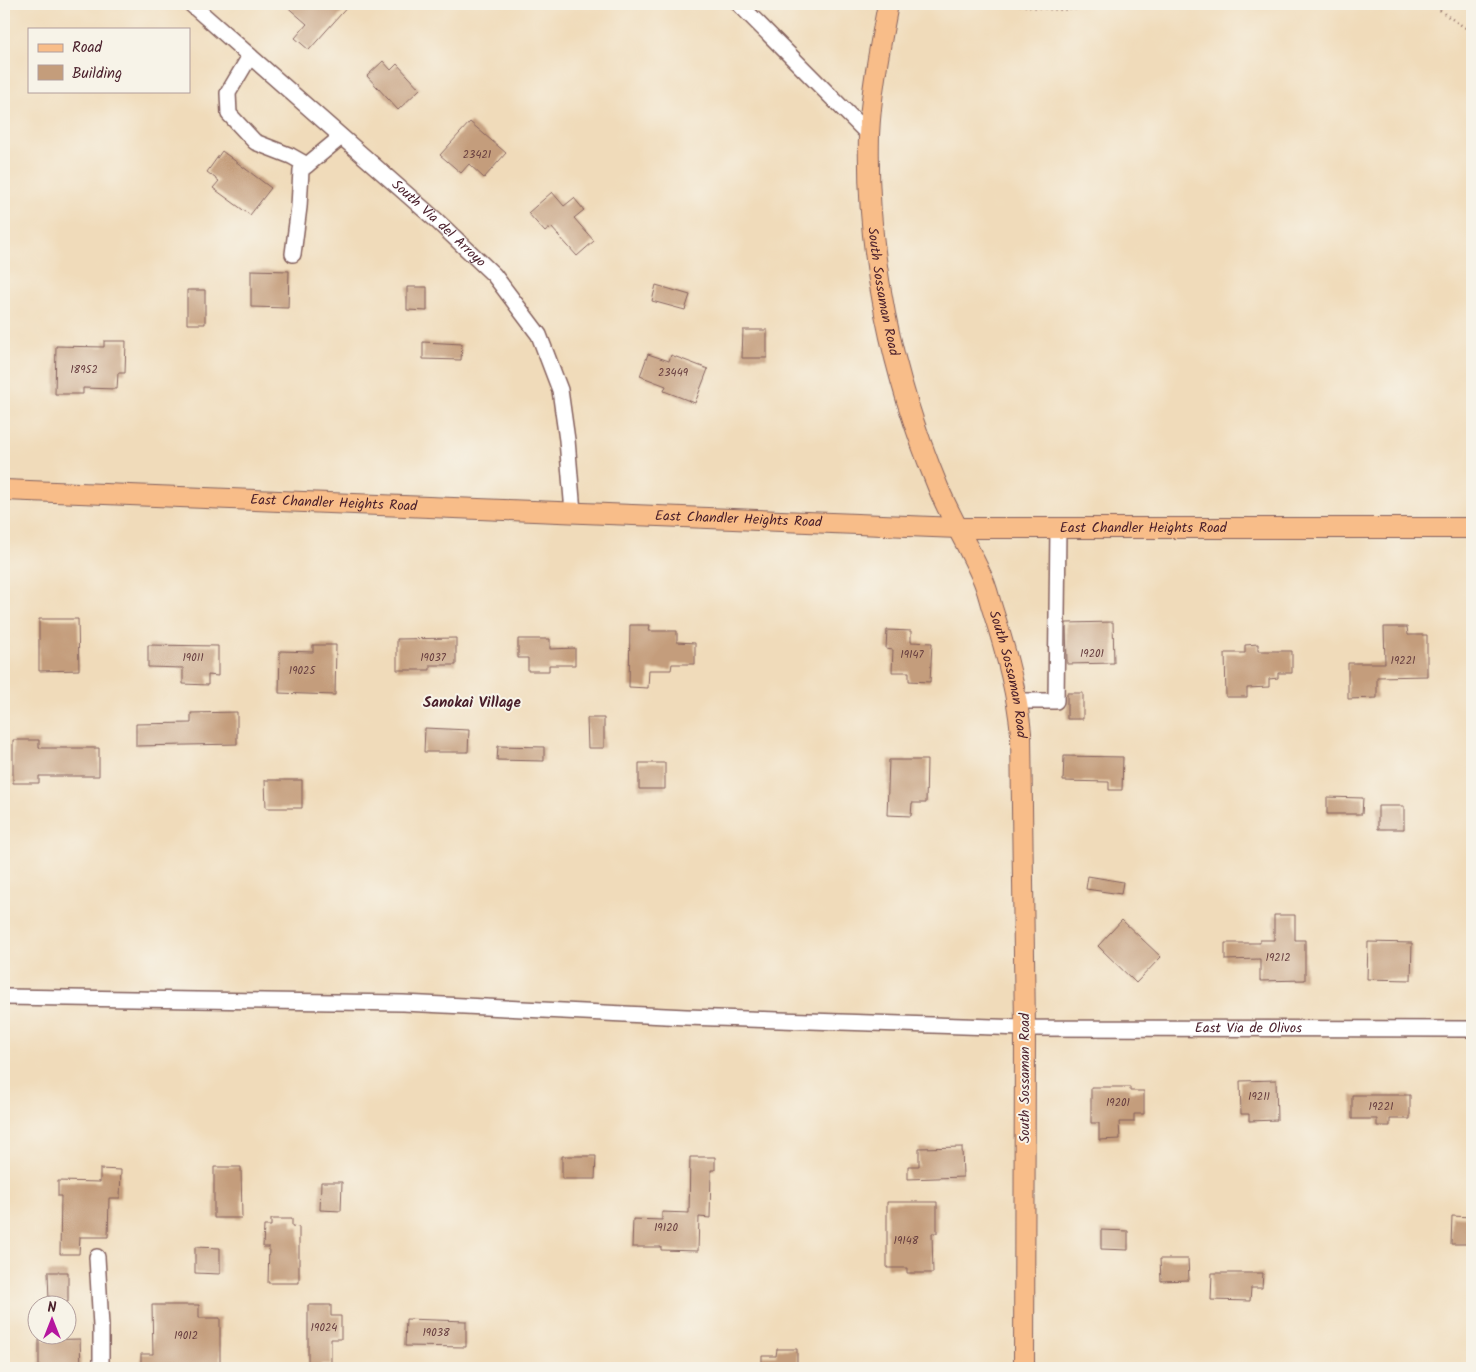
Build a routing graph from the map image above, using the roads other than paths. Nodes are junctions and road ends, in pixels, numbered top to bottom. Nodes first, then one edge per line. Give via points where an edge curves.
1 (190, 4) edge
2 (739, 4) edge
3 (888, 4) edge
4 (250, 56) junction
5 (869, 135) junction
6 (342, 137) junction
7 (308, 165) junction
8 (293, 254) dead end
9 (4, 490) edge
10 (573, 512) junction
11 (958, 528) junction
12 (1058, 528) junction
13 (1472, 528) edge
14 (1017, 701) junction
15 (4, 997) edge
16 (1024, 1028) junction
17 (1472, 1029) edge
18 (96, 1257) dead end
19 (101, 1368) edge
20 (1024, 1368) edge

1 - 4 street, South Via del Arroyo
2 - 5 street
3 - 5 main road, South Sossaman Road via 875,74
4 - 6 street, South Via del Arroyo
4 - 7 street via 228,93 230,114 254,142
5 - 11 main road, South Sossaman Road via 870,197 877,268 891,343 912,419 938,488
6 - 7 street
6 - 10 street, South Via del Arroyo via 494,275 539,335 560,390
7 - 8 street via 301,170
9 - 10 main road, East Chandler Heights Road
10 - 11 main road, East Chandler Heights Road
11 - 12 main road, East Chandler Heights Road
11 - 14 main road, South Sossaman Road via 982,577
12 - 13 main road, East Chandler Heights Road
12 - 14 street via 1056,701
14 - 16 main road, South Sossaman Road via 1021,733
15 - 16 street, East Via de Olivos via 403,1003 686,1017
16 - 17 street, East Via de Olivos
16 - 20 main road, South Sossaman Road
18 - 19 street

